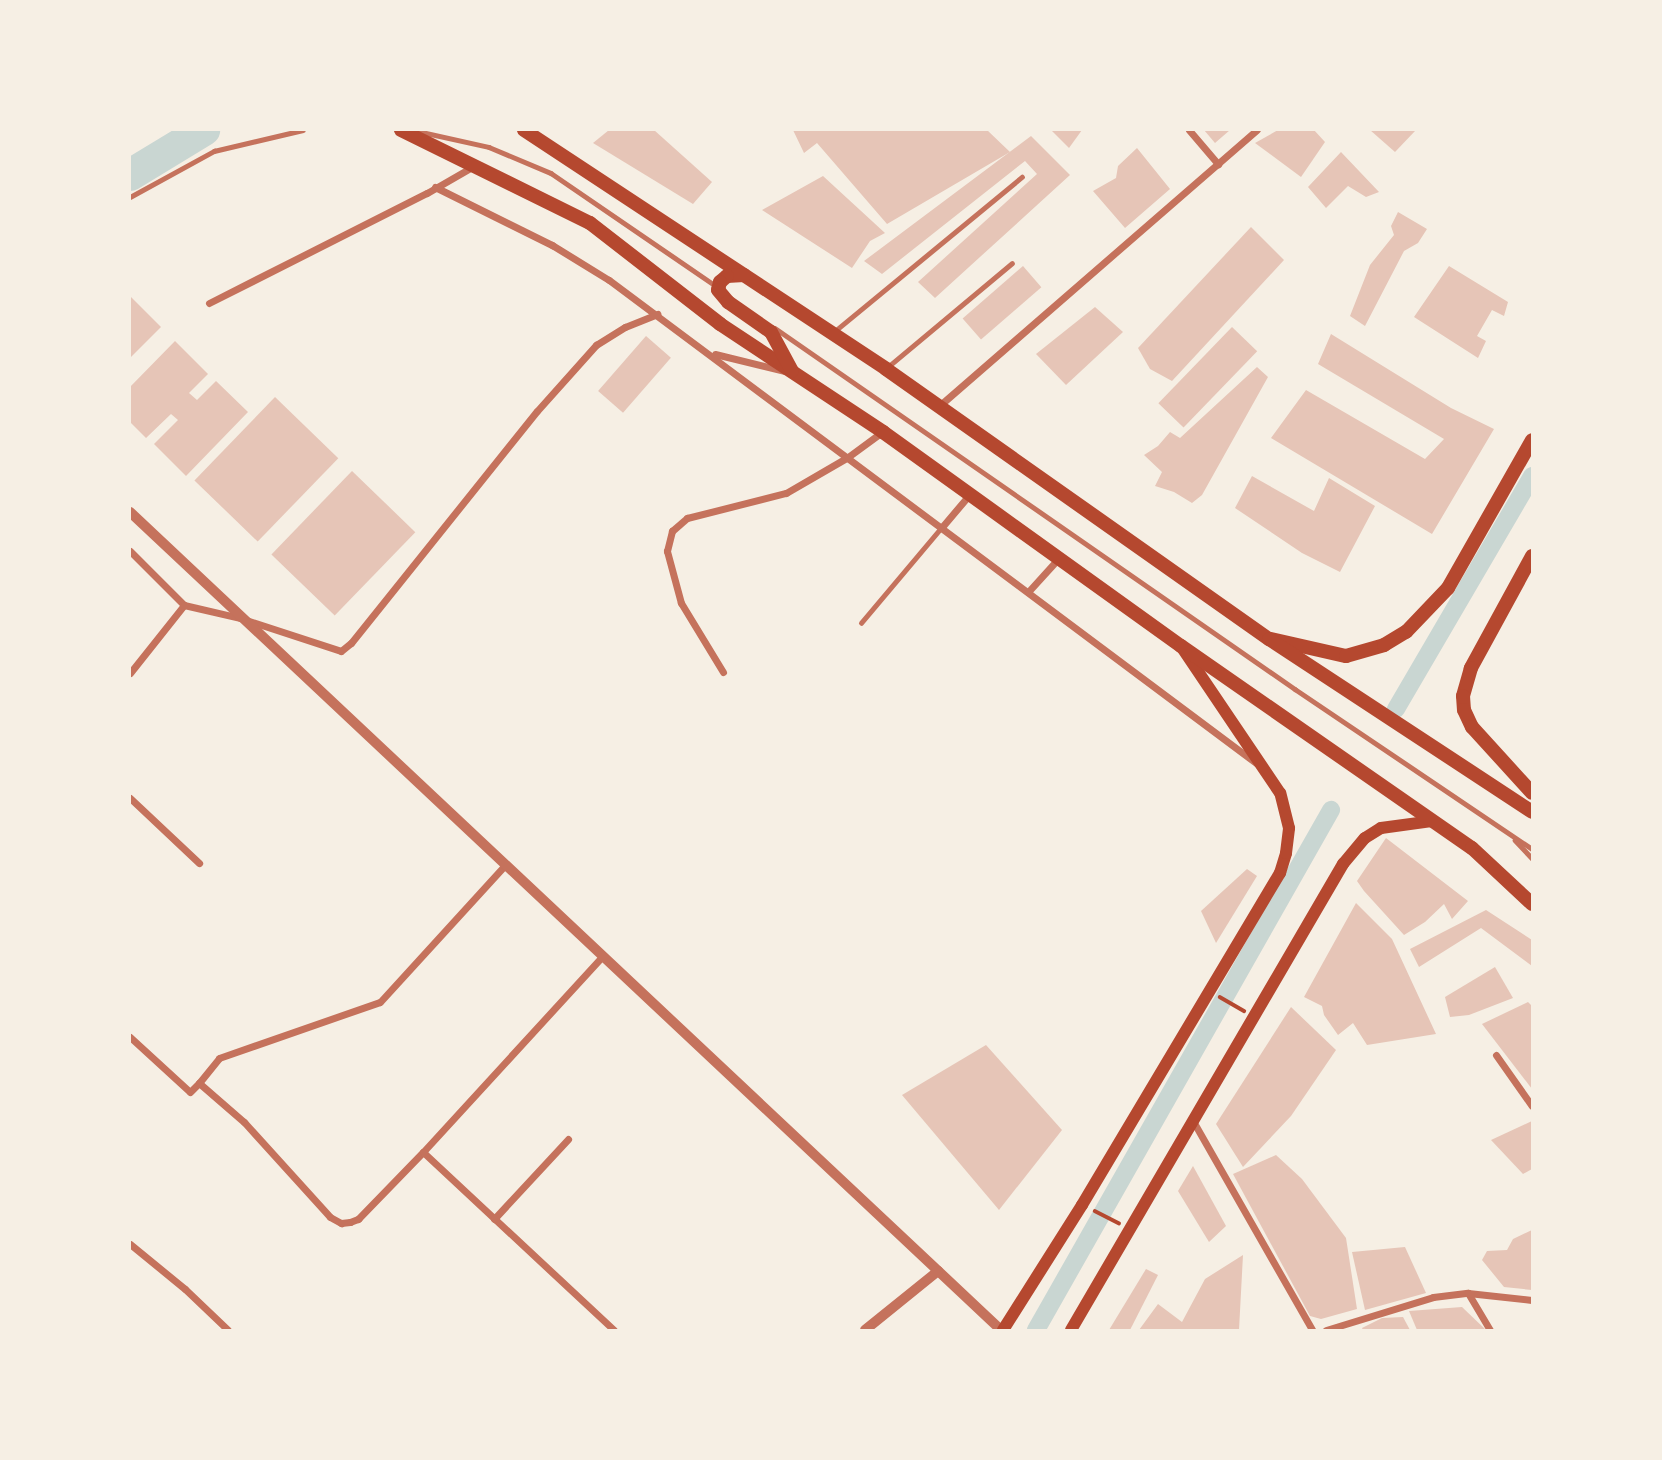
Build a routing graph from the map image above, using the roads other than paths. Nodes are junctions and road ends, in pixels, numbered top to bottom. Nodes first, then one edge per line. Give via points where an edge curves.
1 (303, 130) edge
2 (402, 130) edge
3 (524, 130) edge
4 (1189, 130) edge
5 (1258, 130) edge
6 (1218, 164) junction
7 (473, 166) junction
8 (1022, 177) dead end
9 (435, 187) junction
10 (130, 197) edge
11 (1012, 263) dead end
12 (745, 275) junction
13 (209, 303) dead end
14 (657, 314) junction
15 (832, 334) junction
16 (710, 353) junction
17 (886, 369) junction
18 (792, 372) junction
19 (939, 407) junction
20 (883, 432) junction
21 (1532, 440) edge
22 (848, 457) junction
23 (969, 495) junction
24 (130, 512) edge
25 (942, 527) junction
26 (130, 551) edge
27 (1532, 556) edge
28 (1058, 559) junction
29 (1028, 592) junction
30 (184, 605) junction
31 (240, 618) junction
32 (862, 623) dead end
33 (1269, 639) junction
34 (1181, 646) junction
35 (723, 672) dead end
36 (130, 673) edge
37 (1268, 772) junction
38 (1532, 793) edge
39 (130, 798) edge
40 (1532, 812) edge
41 (1425, 821) junction
42 (1513, 836) junction
43 (1532, 849) edge
44 (1532, 858) edge
45 (199, 863) dead end
46 (504, 866) junction
47 (1531, 907) edge
48 (601, 958) junction
49 (130, 1037) edge
50 (1496, 1055) dead end
51 (199, 1083) junction
52 (1532, 1106) edge
53 (1192, 1121) junction
54 (568, 1139) dead end
55 (423, 1152) junction
56 (495, 1219) junction
57 (130, 1244) edge
58 (938, 1271) junction
59 (1468, 1293) junction
60 (1532, 1300) edge
61 (229, 1331) edge
62 (614, 1331) edge
63 (865, 1331) edge
64 (1002, 1331) edge
65 (1071, 1331) edge
66 (1312, 1331) edge
67 (1326, 1331) edge
68 (1490, 1331) edge

1 - 10 lane via 214,151
2 - 7 main road
2 - 42 lane via 489,147 551,173
3 - 12 main road
4 - 6 street
5 - 6 street
6 - 19 street
7 - 9 street
7 - 18 main road via 590,223 720,324
8 - 15 lane
9 - 13 street
9 - 14 street via 552,245
11 - 17 lane
12 - 15 main road
12 - 18 main road via 727,275 718,290 771,332
14 - 16 street
14 - 31 street via 596,345 341,651
15 - 17 main road
16 - 18 street
16 - 22 street
17 - 19 main road
18 - 20 main road
19 - 33 main road
20 - 22 street
20 - 23 main road
21 - 33 main road via 1448,588 1406,632 1384,645 1346,656
22 - 25 street
22 - 35 street via 786,493 687,519 672,531 667,551 681,603
23 - 25 street
23 - 28 main road
24 - 31 street
25 - 29 street
25 - 32 lane
26 - 30 street
27 - 38 main road via 1471,668 1463,696 1472,727
28 - 29 street
28 - 34 main road
29 - 37 street
30 - 31 street
30 - 36 street
31 - 46 street
33 - 40 main road
34 - 37 main road
34 - 41 main road via 1392,793
37 - 64 main road via 1280,793 1289,828 1280,873
39 - 45 street
41 - 47 main road via 1472,848
41 - 53 main road via 1381,828 1365,838 1343,864
42 - 43 lane
42 - 44 lane
46 - 48 street
46 - 51 street via 380,1002 219,1058
48 - 55 street
48 - 58 street
49 - 51 street via 190,1092
50 - 52 street
51 - 55 street via 244,1122 330,1217 341,1223 358,1219
53 - 65 main road
53 - 66 street
54 - 56 street
55 - 56 street
56 - 62 street
57 - 61 street
58 - 63 street
58 - 64 street
59 - 60 street
59 - 67 street via 1433,1297
59 - 68 street

